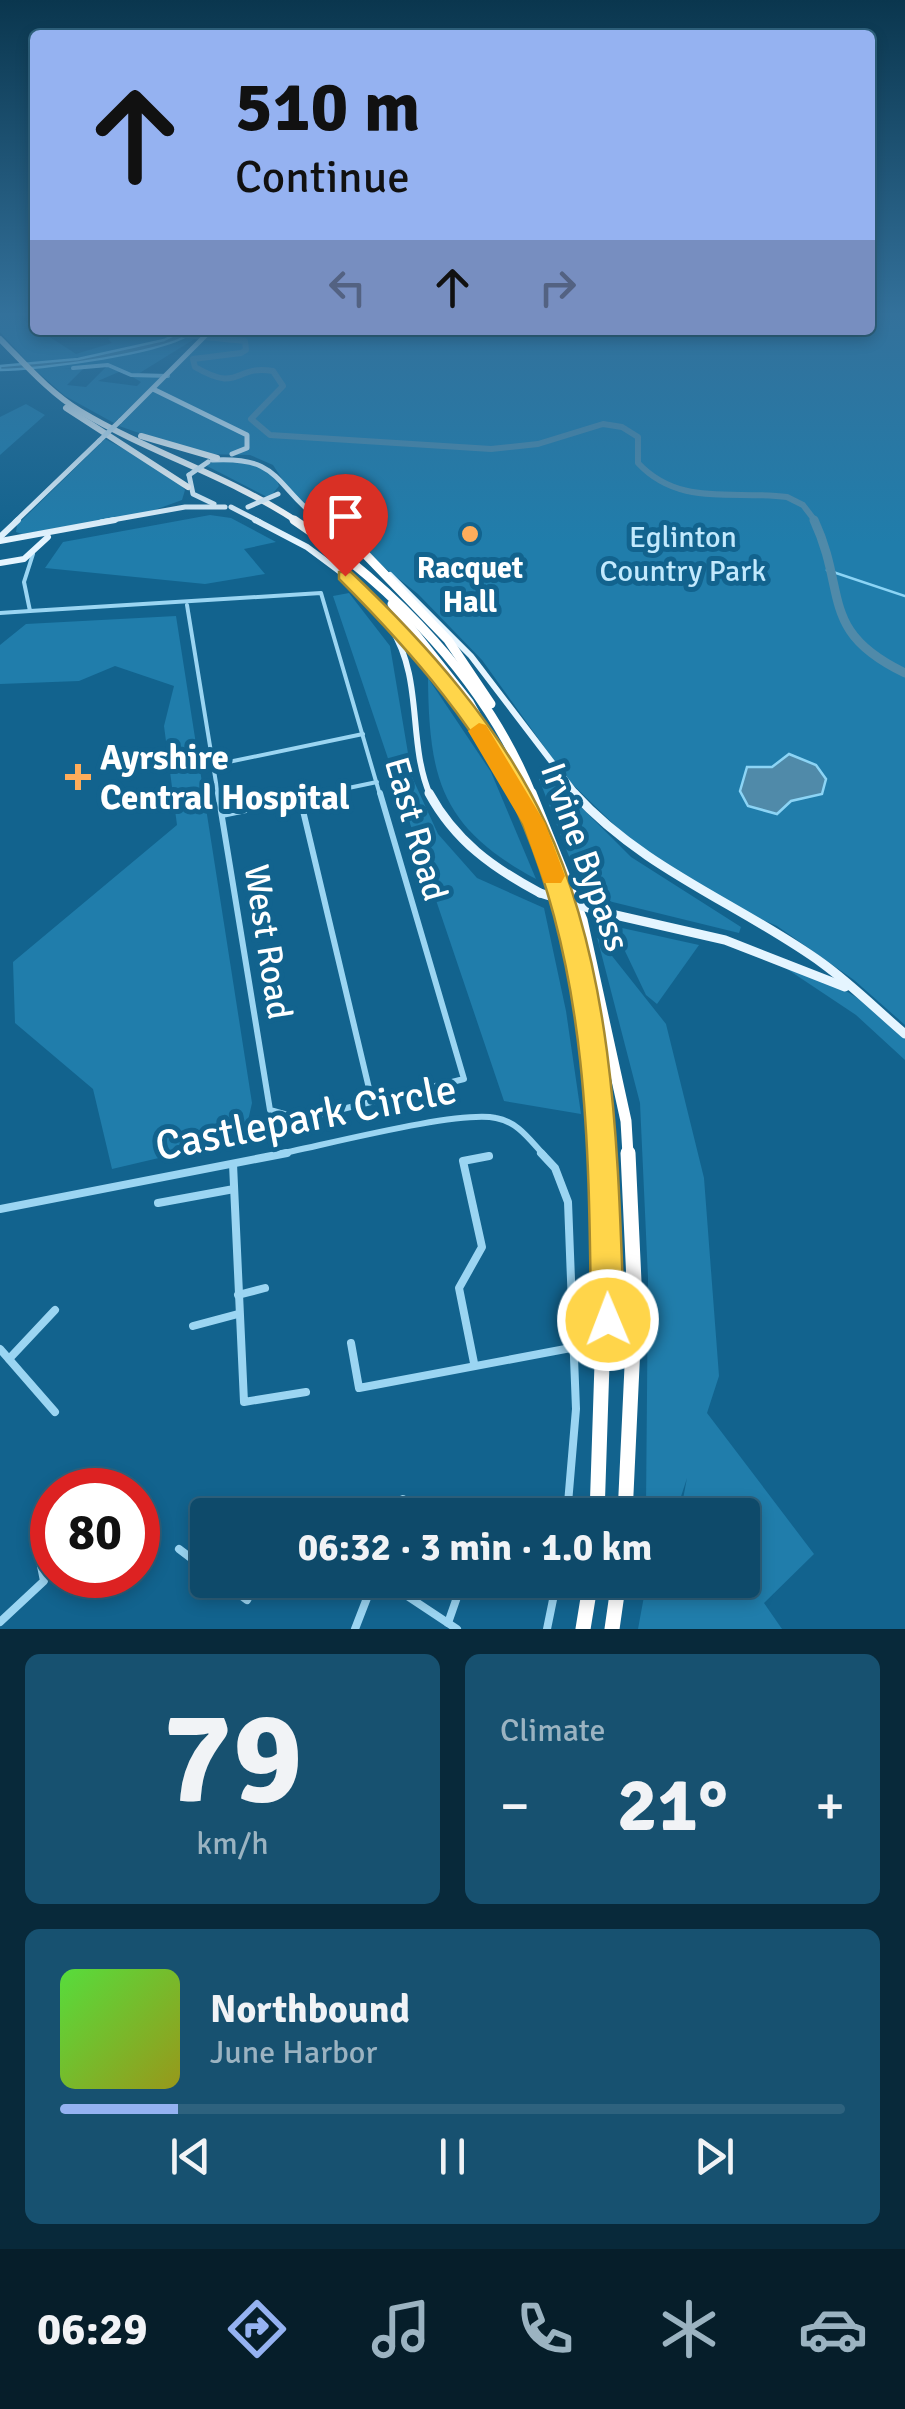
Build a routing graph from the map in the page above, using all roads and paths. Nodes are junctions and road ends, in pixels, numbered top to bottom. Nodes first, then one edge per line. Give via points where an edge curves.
1 (47, 390) edge
2 (52, 390) edge
3 (162, 390) edge
4 (151, 391) joint
5 (164, 393) junction
6 (66, 408) junction
7 (80, 411) junction
8 (103, 428) junction
9 (248, 445) junction
10 (216, 459) junction
11 (260, 461) junction
12 (283, 484) junction
13 (189, 488) junction
14 (228, 507) junction
15 (170, 510) junction
16 (12, 526) junction
17 (56, 533) junction
18 (23, 537) junction
19 (0, 539) edge
20 (35, 550) junction
21 (366, 556) junction
22 (3, 563) edge
23 (24, 570) junction
24 (345, 576) junction
25 (187, 605) junction
26 (30, 611) junction
27 (0, 613) edge
28 (363, 734) junction
29 (518, 760) junction
30 (214, 765) junction
31 (377, 782) junction
32 (300, 798) junction
33 (222, 815) junction
34 (534, 823) junction
35 (863, 996) junction
36 (905, 1034) edge
37 (372, 1102) junction
38 (489, 1156) dead end
39 (233, 1164) junction
40 (234, 1188) junction
41 (158, 1203) dead end
42 (0, 1210) edge
43 (265, 1288) dead end
44 (238, 1296) junction
45 (55, 1310) dead end
46 (238, 1314) junction
47 (192, 1326) dead end
48 (351, 1343) dead end
49 (576, 1346) junction
50 (0, 1348) edge
51 (9, 1359) junction
52 (474, 1363) junction
53 (306, 1392) dead end
54 (55, 1412) dead end
55 (569, 1498) edge
56 (598, 1498) edge
57 (626, 1498) edge
58 (179, 1549) dead end
59 (190, 1557) edge
60 (30, 1593) edge
61 (367, 1598) edge
62 (410, 1598) edge
63 (459, 1598) edge
64 (553, 1598) edge
65 (587, 1598) edge
66 (616, 1598) edge
67 (0, 1622) edge
68 (452, 1626) edge
69 (356, 1629) edge
70 (547, 1629) edge
71 (583, 1629) edge
72 (612, 1629) edge

1 - 6 highway
2 - 7 highway
3 - 5 main road
4 - 5 main road
4 - 16 main road, bridge
5 - 9 main road via 243,432
6 - 8 highway
6 - 13 highway
7 - 8 highway
7 - 10 highway
8 - 29 highway, Irvine Bypass via 254,494 348,556 442,648
8 - 34 highway, Irvine Bypass via 266,506 370,583 455,679 492,736
9 - 10 main road
9 - 11 main road
10 - 11 main road
10 - 13 main road, bridge via 189,474
11 - 12 main road
12 - 14 main road, bridge via 278,494 248,507
12 - 21 main road
13 - 14 main road via 202,500
13 - 15 main road
14 - 15 main road
14 - 24 main road via 286,534
15 - 17 main road
16 - 18 main road
16 - 19 main road
17 - 18 main road
17 - 20 main road
18 - 19 main road
18 - 20 main road
20 - 22 main road
20 - 23 street
21 - 29 highway via 448,640 504,726
21 - 35 main road via 471,656 564,781 626,843
22 - 23 street
23 - 26 street
24 - 34 highway via 449,689
24 - 35 main road, bridge via 396,634 408,662 429,797 469,850 540,893 733,940 802,964
25 - 26 street
25 - 28 street, East Road via 321,592
25 - 30 street, West Road
26 - 27 street
28 - 30 street
28 - 31 street, East Road
29 - 57 highway, Irvine Bypass via 582,920 626,1122 635,1303
30 - 33 street, West Road
31 - 32 street
31 - 37 street, East Road via 464,1079
32 - 33 street
32 - 37 street
33 - 37 street, West Road via 270,1110 302,1119
34 - 56 highway, Irvine Bypass via 585,995 603,1137 608,1320
35 - 36 main road
38 - 52 street via 462,1161 482,1246 459,1288
39 - 40 street
39 - 42 street, Castlepark Circle
39 - 49 street, Castlepark Circle via 448,1121 494,1117 518,1126 555,1168 568,1202
40 - 41 street
40 - 44 street
43 - 44 street
44 - 46 street
45 - 51 street
46 - 47 street
46 - 53 street via 244,1402
48 - 52 street via 360,1388
49 - 52 street
49 - 55 street, Castlepark Circle
50 - 51 street
51 - 54 street
58 - 59 street
60 - 67 street
61 - 69 street
62 - 68 street
63 - 68 street
64 - 70 street
65 - 71 highway
66 - 72 highway

